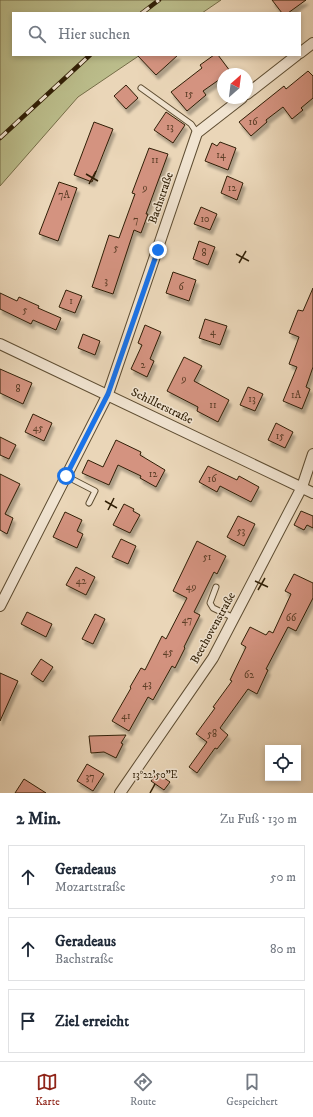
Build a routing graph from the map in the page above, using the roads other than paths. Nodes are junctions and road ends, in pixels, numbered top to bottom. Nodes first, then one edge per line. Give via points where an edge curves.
1 (313, 42) edge
2 (301, 52) edge
3 (296, 56) edge
4 (141, 88) dead end
5 (253, 89) edge
6 (234, 104) edge
7 (197, 133) junction
8 (0, 344) edge
9 (108, 394) junction
10 (313, 454) edge
11 (66, 476) junction
12 (302, 487) junction
13 (313, 493) edge
14 (89, 503) dead end
15 (216, 587) dead end
16 (0, 606) edge
17 (234, 618) junction
18 (120, 793) edge

1 - 2 street
3 - 5 street
4 - 7 lane via 191,124
6 - 7 street
7 - 9 street, Bachstraße
8 - 9 street, Schillerstraße
9 - 11 street, Bachstraße
9 - 12 street, Schillerstraße
10 - 12 street, Beethovenstraße
11 - 14 lane via 94,491
11 - 16 street, Bachstraße
12 - 13 street, Schillerstraße
12 - 17 street, Beethovenstraße
15 - 17 lane via 210,602 213,608
17 - 18 street, Beethovenstraße via 214,658

